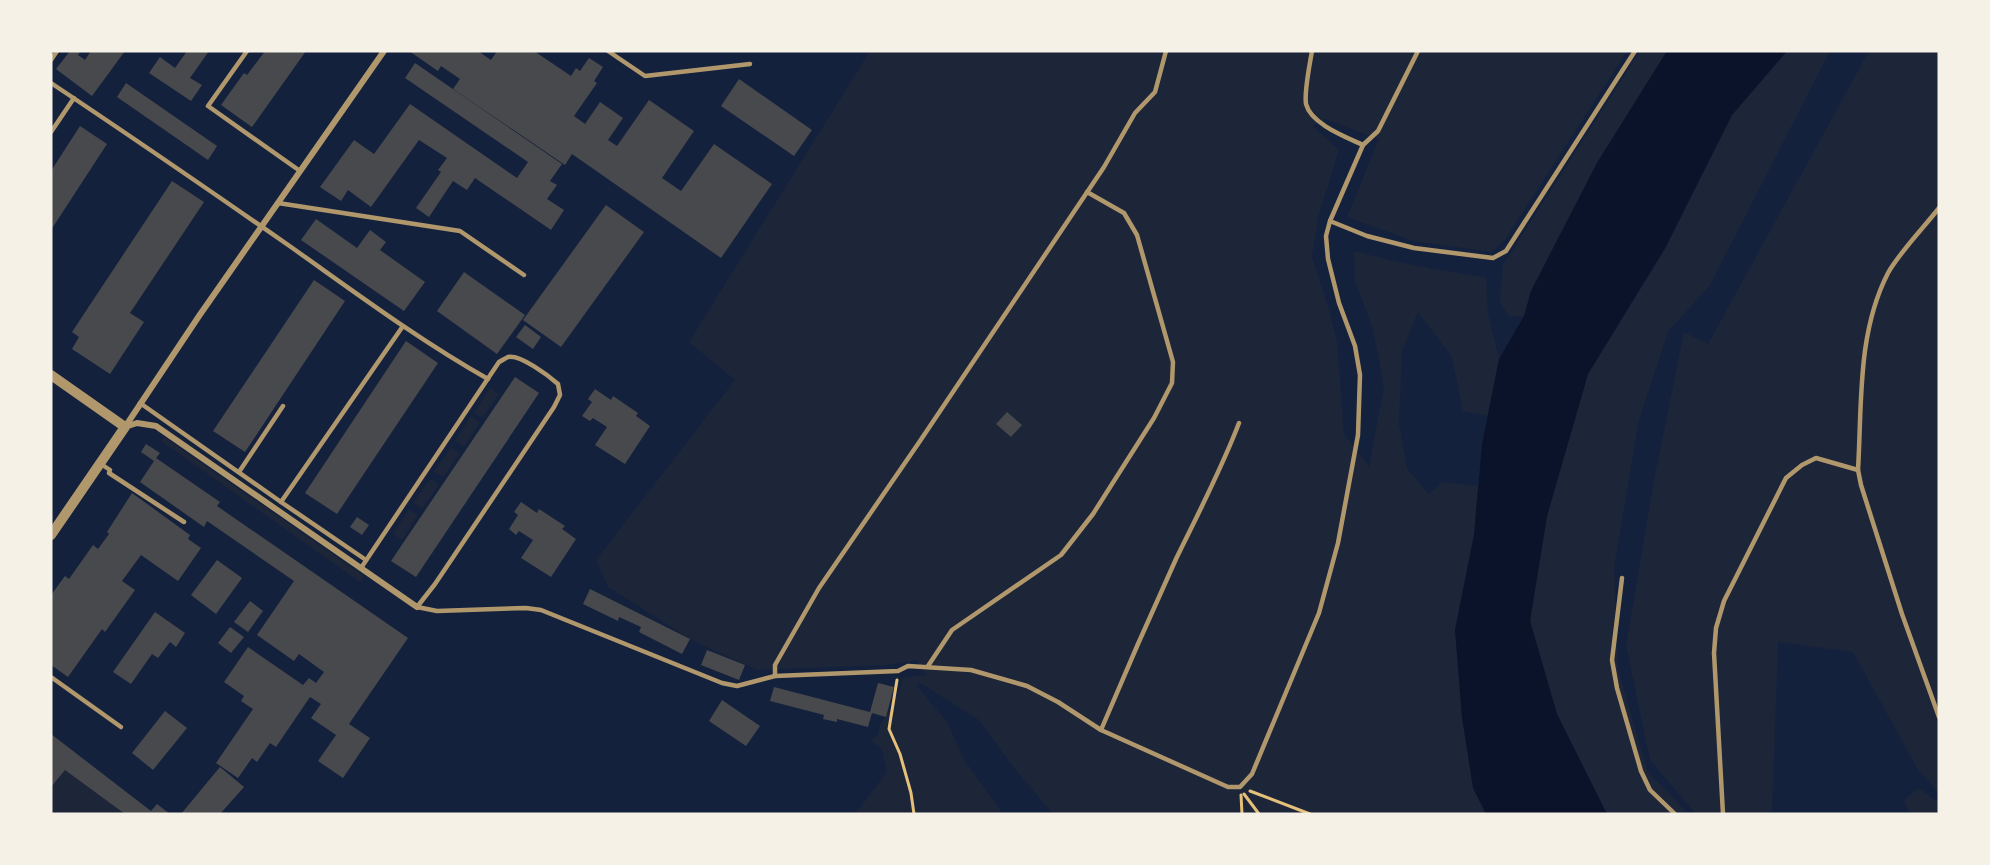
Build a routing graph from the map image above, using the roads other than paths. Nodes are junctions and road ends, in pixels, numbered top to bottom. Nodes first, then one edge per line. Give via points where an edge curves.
1 (57, 51) edge
2 (247, 51) edge
3 (384, 51) edge
4 (608, 51) edge
5 (1166, 51) edge
6 (1312, 51) edge
7 (1418, 51) edge
8 (1635, 51) edge
9 (51, 60) edge
10 (750, 64) dead end
11 (51, 83) edge
12 (74, 98) junction
13 (51, 132) edge
14 (1363, 145) junction
15 (300, 171) junction
16 (1086, 192) junction
17 (278, 203) junction
18 (1939, 208) edge
19 (1330, 221) junction
20 (262, 227) junction
21 (524, 275) dead end
22 (402, 326) junction
23 (51, 375) edge
24 (488, 379) junction
25 (140, 403) junction
26 (283, 406) dead end
27 (1239, 423) dead end
28 (125, 427) junction
29 (101, 464) junction
30 (1858, 470) junction
31 (239, 472) junction
32 (281, 502) junction
33 (183, 522) dead end
34 (51, 535) edge
35 (366, 560) junction
36 (361, 568) junction
37 (1622, 578) dead end
38 (417, 607) junction
39 (928, 666) junction
40 (775, 676) junction
41 (51, 677) edge
42 (1939, 717) edge
43 (122, 727) dead end
44 (1101, 730) junction
45 (1675, 814) edge
46 (1723, 814) edge

1 - 9 lane
2 - 15 lane via 208,106
3 - 15 street
4 - 10 lane via 645,76
5 - 16 lane via 1155,92 1135,113
6 - 14 lane via 1306,104 1315,118
7 - 14 lane via 1377,131
8 - 19 lane via 1506,251 1493,258 1414,248
11 - 12 lane
12 - 13 lane
12 - 20 lane
14 - 19 lane
15 - 17 street
16 - 39 lane via 1124,213 1137,235 1173,362 1172,382 1154,418 1093,514 1061,555 952,630
16 - 40 lane via 819,588 775,665
17 - 20 street
17 - 21 lane via 460,231
18 - 30 lane via 1889,271 1875,304 1864,344
19 - 44 lane via 1326,236 1328,259 1360,375 1358,435 1338,543 1319,614 1252,774 1240,787 1228,787
20 - 22 lane
20 - 25 street
22 - 24 lane
22 - 32 lane
23 - 28 street
24 - 35 lane
24 - 38 lane via 499,362 515,357 558,384 560,395
25 - 28 street
25 - 31 lane
26 - 31 lane
27 - 44 lane
28 - 29 street
28 - 36 street via 137,423 156,426
29 - 33 lane
29 - 34 street
30 - 42 lane via 1902,614
30 - 46 lane via 1816,458 1786,478 1724,601 1714,653
31 - 32 lane
32 - 35 lane
35 - 36 lane
36 - 38 street
37 - 45 lane via 1612,660 1617,688 1641,771 1650,790
38 - 40 lane via 437,611 541,610 722,684 737,686
39 - 40 lane via 908,666 898,671
39 - 44 lane via 971,670 1028,686
41 - 43 lane

